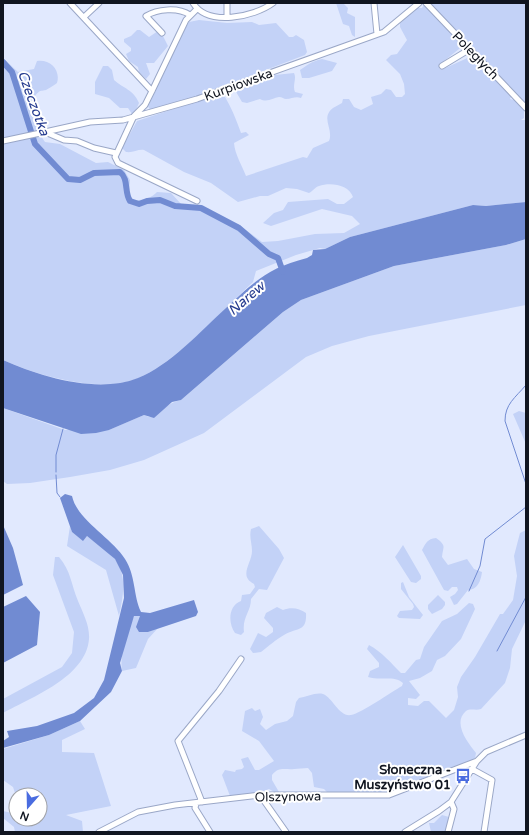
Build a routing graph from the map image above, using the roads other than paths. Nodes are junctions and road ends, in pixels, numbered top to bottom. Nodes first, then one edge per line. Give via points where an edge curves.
1 (70, 3) edge
2 (99, 3) edge
3 (193, 3) edge
4 (227, 3) edge
5 (272, 3) edge
6 (374, 3) edge
7 (418, 3) edge
8 (426, 3) edge
9 (197, 9) junction
10 (190, 15) junction
11 (84, 17) junction
12 (227, 17) junction
13 (162, 33) dead end
14 (377, 34) junction
15 (470, 49) junction
16 (442, 66) dead end
17 (152, 91) junction
18 (526, 108) edge
19 (134, 116) junction
20 (45, 132) junction
21 (3, 140) edge
22 (116, 153) junction
23 (196, 201) dead end
24 (241, 659) dead end
25 (526, 735) edge
26 (477, 761) junction
27 (472, 770) junction
28 (260, 795) junction
29 (202, 802) junction
30 (451, 802) junction
31 (196, 803) junction
32 (100, 832) edge
33 (210, 832) edge
34 (286, 832) edge
35 (406, 832) edge
36 (448, 832) edge
37 (484, 832) edge

1 - 11 street
2 - 11 street
3 - 9 street
4 - 12 street
5 - 12 street via 249,15
6 - 14 street
7 - 14 street, Kurpiowska via 388,30
8 - 15 street, Poległych
9 - 10 street
9 - 12 street via 206,14
10 - 13 street via 182,11 154,11 146,16
10 - 17 street
11 - 17 street
14 - 19 street, Kurpiowska via 197,99
15 - 16 street
15 - 18 street, Poległych
17 - 19 street via 145,105
19 - 20 street, Kurpiowska
19 - 22 street
20 - 21 street, Kurpiowska
20 - 22 street via 64,140 77,141
22 - 23 street via 118,163
24 - 29 street via 219,691 178,741
25 - 26 street via 493,747
26 - 27 street
26 - 28 street, Olszynowa via 389,795
27 - 30 street
27 - 37 street via 492,780
28 - 29 street, Olszynowa
28 - 34 street
29 - 31 street, Olszynowa
30 - 35 street
30 - 36 street via 454,809
31 - 32 street, Olszynowa via 151,808
31 - 33 street via 196,808

